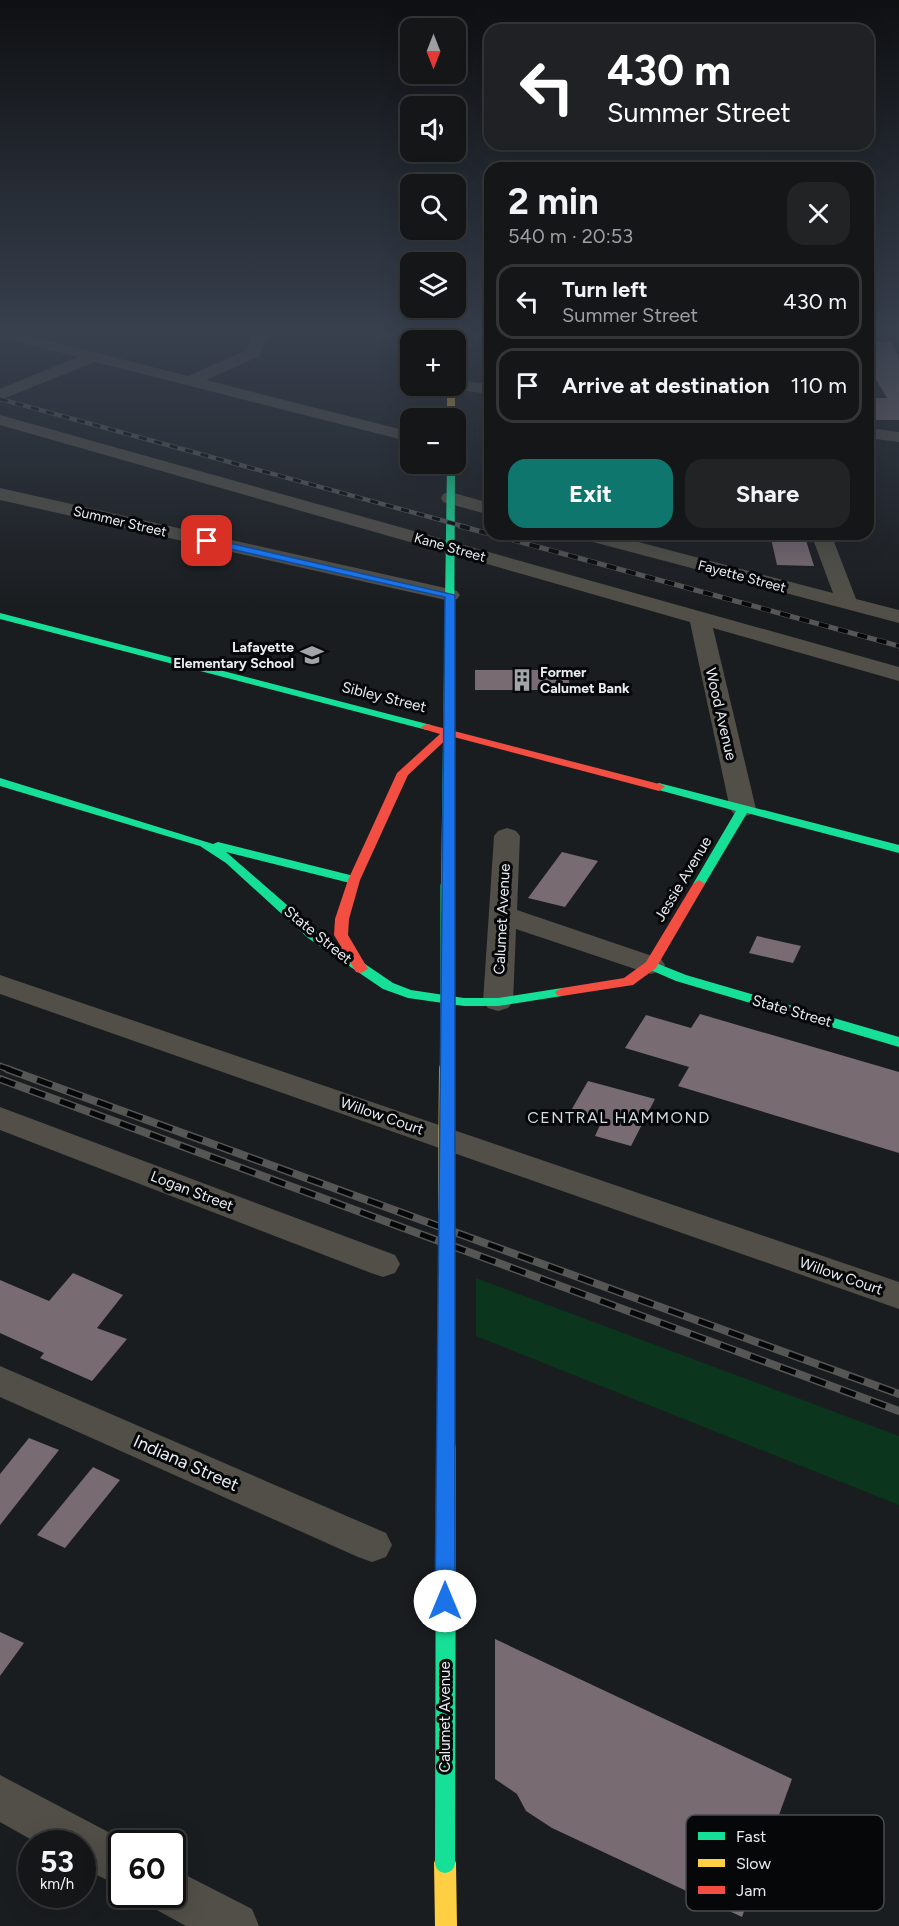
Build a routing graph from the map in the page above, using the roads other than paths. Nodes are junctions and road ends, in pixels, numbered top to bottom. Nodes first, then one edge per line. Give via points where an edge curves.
1 (17, 425) edge
2 (363, 425) edge
3 (400, 434) edge
4 (874, 434) edge
5 (899, 436) edge
6 (451, 474) edge
7 (0, 494) edge
8 (450, 498) junction
9 (484, 507) edge
10 (625, 540) edge
11 (824, 540) edge
12 (450, 547) junction
13 (450, 595) junction
14 (848, 603) junction
15 (0, 616) edge
16 (899, 617) edge
17 (700, 618) junction
18 (899, 674) edge
19 (449, 730) junction
20 (0, 782) edge
21 (743, 809) junction
22 (507, 836) dead end
23 (204, 843) junction
24 (899, 849) edge
25 (354, 880) junction
26 (503, 915) junction
27 (651, 965) junction
28 (361, 969) junction
29 (0, 984) edge
30 (498, 1002) junction
31 (899, 1042) edge
32 (0, 1118) edge
33 (383, 1264) dead end
34 (899, 1296) edge
35 (0, 1381) edge
36 (372, 1545) dead end
37 (0, 1797) edge
38 (108, 1856) edge
39 (186, 1900) edge
40 (235, 1926) edge
41 (446, 1926) edge

1 - 12 street, Kane Street
2 - 3 street
4 - 5 street
6 - 8 main road, Calumet Avenue
7 - 13 street, Summer Street
8 - 9 street
8 - 12 main road, Calumet Avenue
10 - 14 street, Fayette Street
11 - 14 street
12 - 13 main road, Calumet Avenue
12 - 17 street, Kane Street
13 - 19 main road, Calumet Avenue
14 - 16 street, Fayette Street
15 - 19 main road, Sibley Street
17 - 18 street, Kane Street
17 - 21 street, Wood Avenue
19 - 21 main road, Sibley Street
19 - 25 main road via 403,773
19 - 41 main road, Calumet Avenue, bridge
20 - 23 main road, State Street
21 - 24 main road, Sibley Street
21 - 27 main road, Jessie Avenue
22 - 26 street, Calumet Avenue
23 - 25 main road
23 - 28 main road, State Street via 230,860 313,935
25 - 28 main road via 341,935
26 - 27 street, State Street
26 - 30 street, Calumet Avenue
27 - 30 main road, State Street via 628,982
27 - 31 main road, State Street via 681,978
28 - 30 main road, State Street via 408,994 464,1002
29 - 34 street, Willow Court
32 - 33 street, Logan Street
35 - 36 street, Indiana Street
37 - 38 street
39 - 40 street

